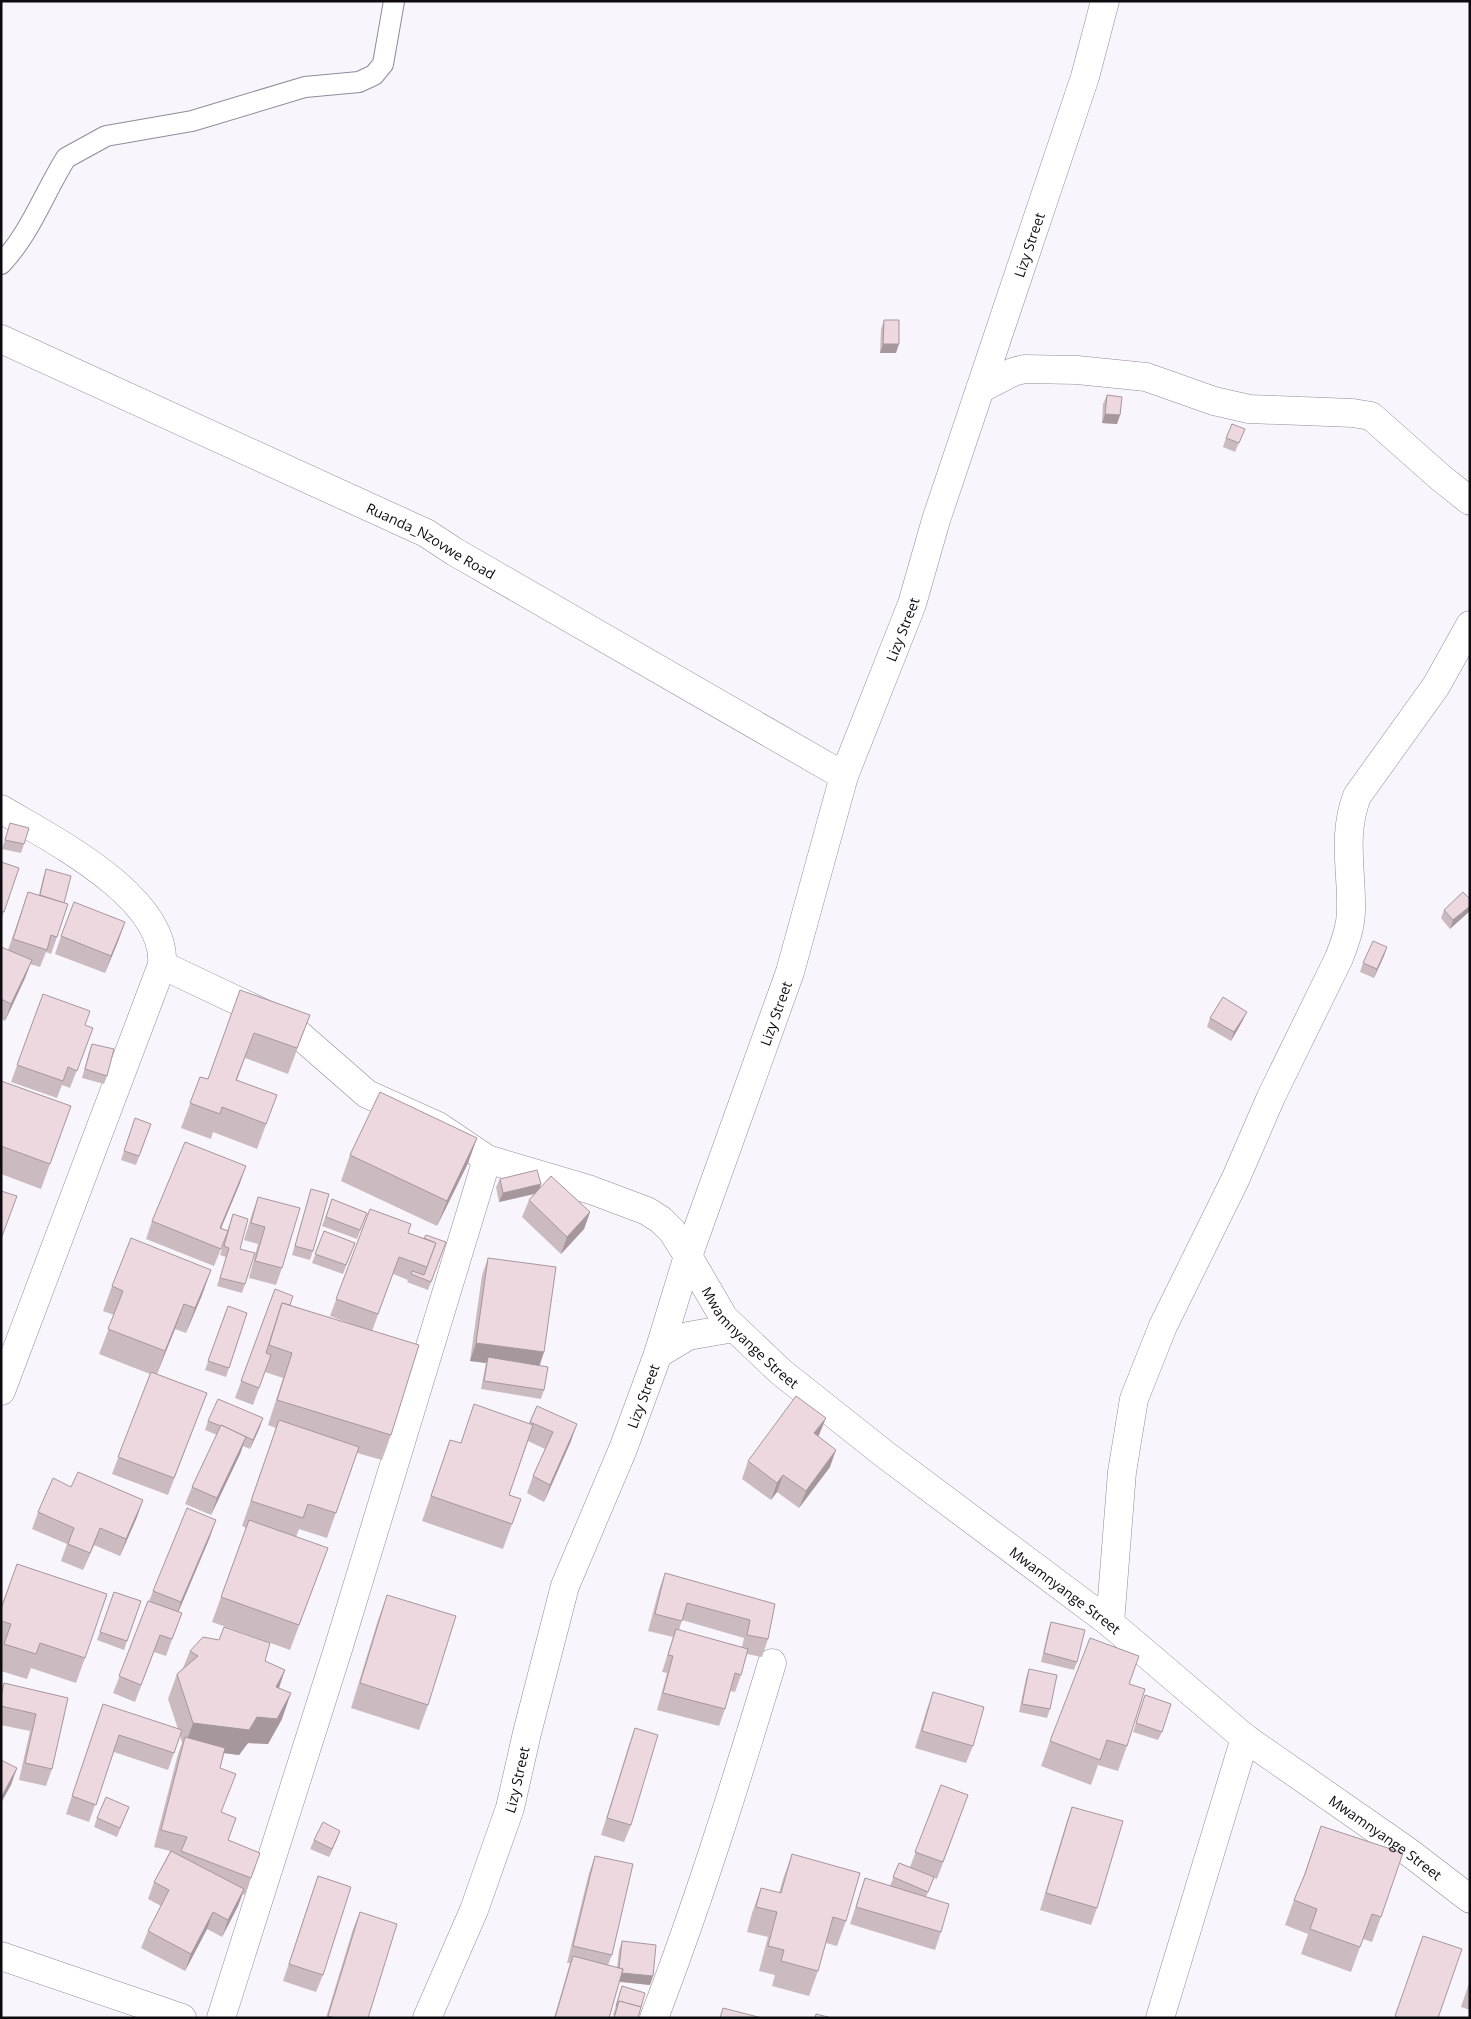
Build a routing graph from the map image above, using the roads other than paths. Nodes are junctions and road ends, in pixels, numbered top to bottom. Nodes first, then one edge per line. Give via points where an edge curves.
1 (394, 1) edge
2 (1105, 1) edge
3 (1, 264) edge
4 (1, 339) edge
5 (980, 389) junction
6 (1470, 501) edge
7 (1470, 625) edge
8 (844, 776) junction
9 (1, 809) edge
10 (162, 966) junction
11 (487, 1159) junction
12 (688, 1256) junction
13 (734, 1328) junction
14 (658, 1354) junction
15 (1, 1391) edge
16 (1110, 1623) junction
17 (772, 1663) dead end
18 (1246, 1738) junction
19 (1470, 1899) edge
20 (1, 1956) edge
21 (182, 2018) edge
22 (221, 2018) edge
23 (427, 2018) edge
24 (654, 2018) edge
25 (1160, 2018) edge

1 - 3 lane via 383,64 374,75 359,82 305,87 192,121 106,136 72,153 66,158 10,255
2 - 5 street, Lizy Street via 1085,77
4 - 8 street, Ruanda_Nzovwe Road via 426,533
5 - 6 street via 1024,369 1078,370 1146,377 1249,409 1352,412 1372,416
5 - 8 street, Lizy Street via 912,604
7 - 16 street via 1436,686 1357,796 1350,813 1347,836 1351,912 1348,935 1235,1180 1163,1326 1134,1399 1122,1472
8 - 12 street, Lizy Street via 790,972
9 - 10 street via 100,870 123,890 144,914 158,937 162,947
10 - 11 street, Mwamnyange Street via 280,1021 367,1094 438,1126
10 - 15 street
11 - 12 street, Mwamnyange Street via 591,1190 647,1211 672,1232
11 - 22 street via 339,1646
12 - 13 street, Mwamnyange Street via 717,1307
12 - 14 street, Lizy Street
13 - 14 street via 688,1336
13 - 16 street, Mwamnyange Street via 781,1372 883,1453
14 - 23 street, Lizy Street via 623,1449 565,1586 510,1808 474,1910
16 - 18 street, Mwamnyange Street
17 - 24 street via 733,1793
18 - 19 street, Mwamnyange Street
18 - 25 street
20 - 21 street

